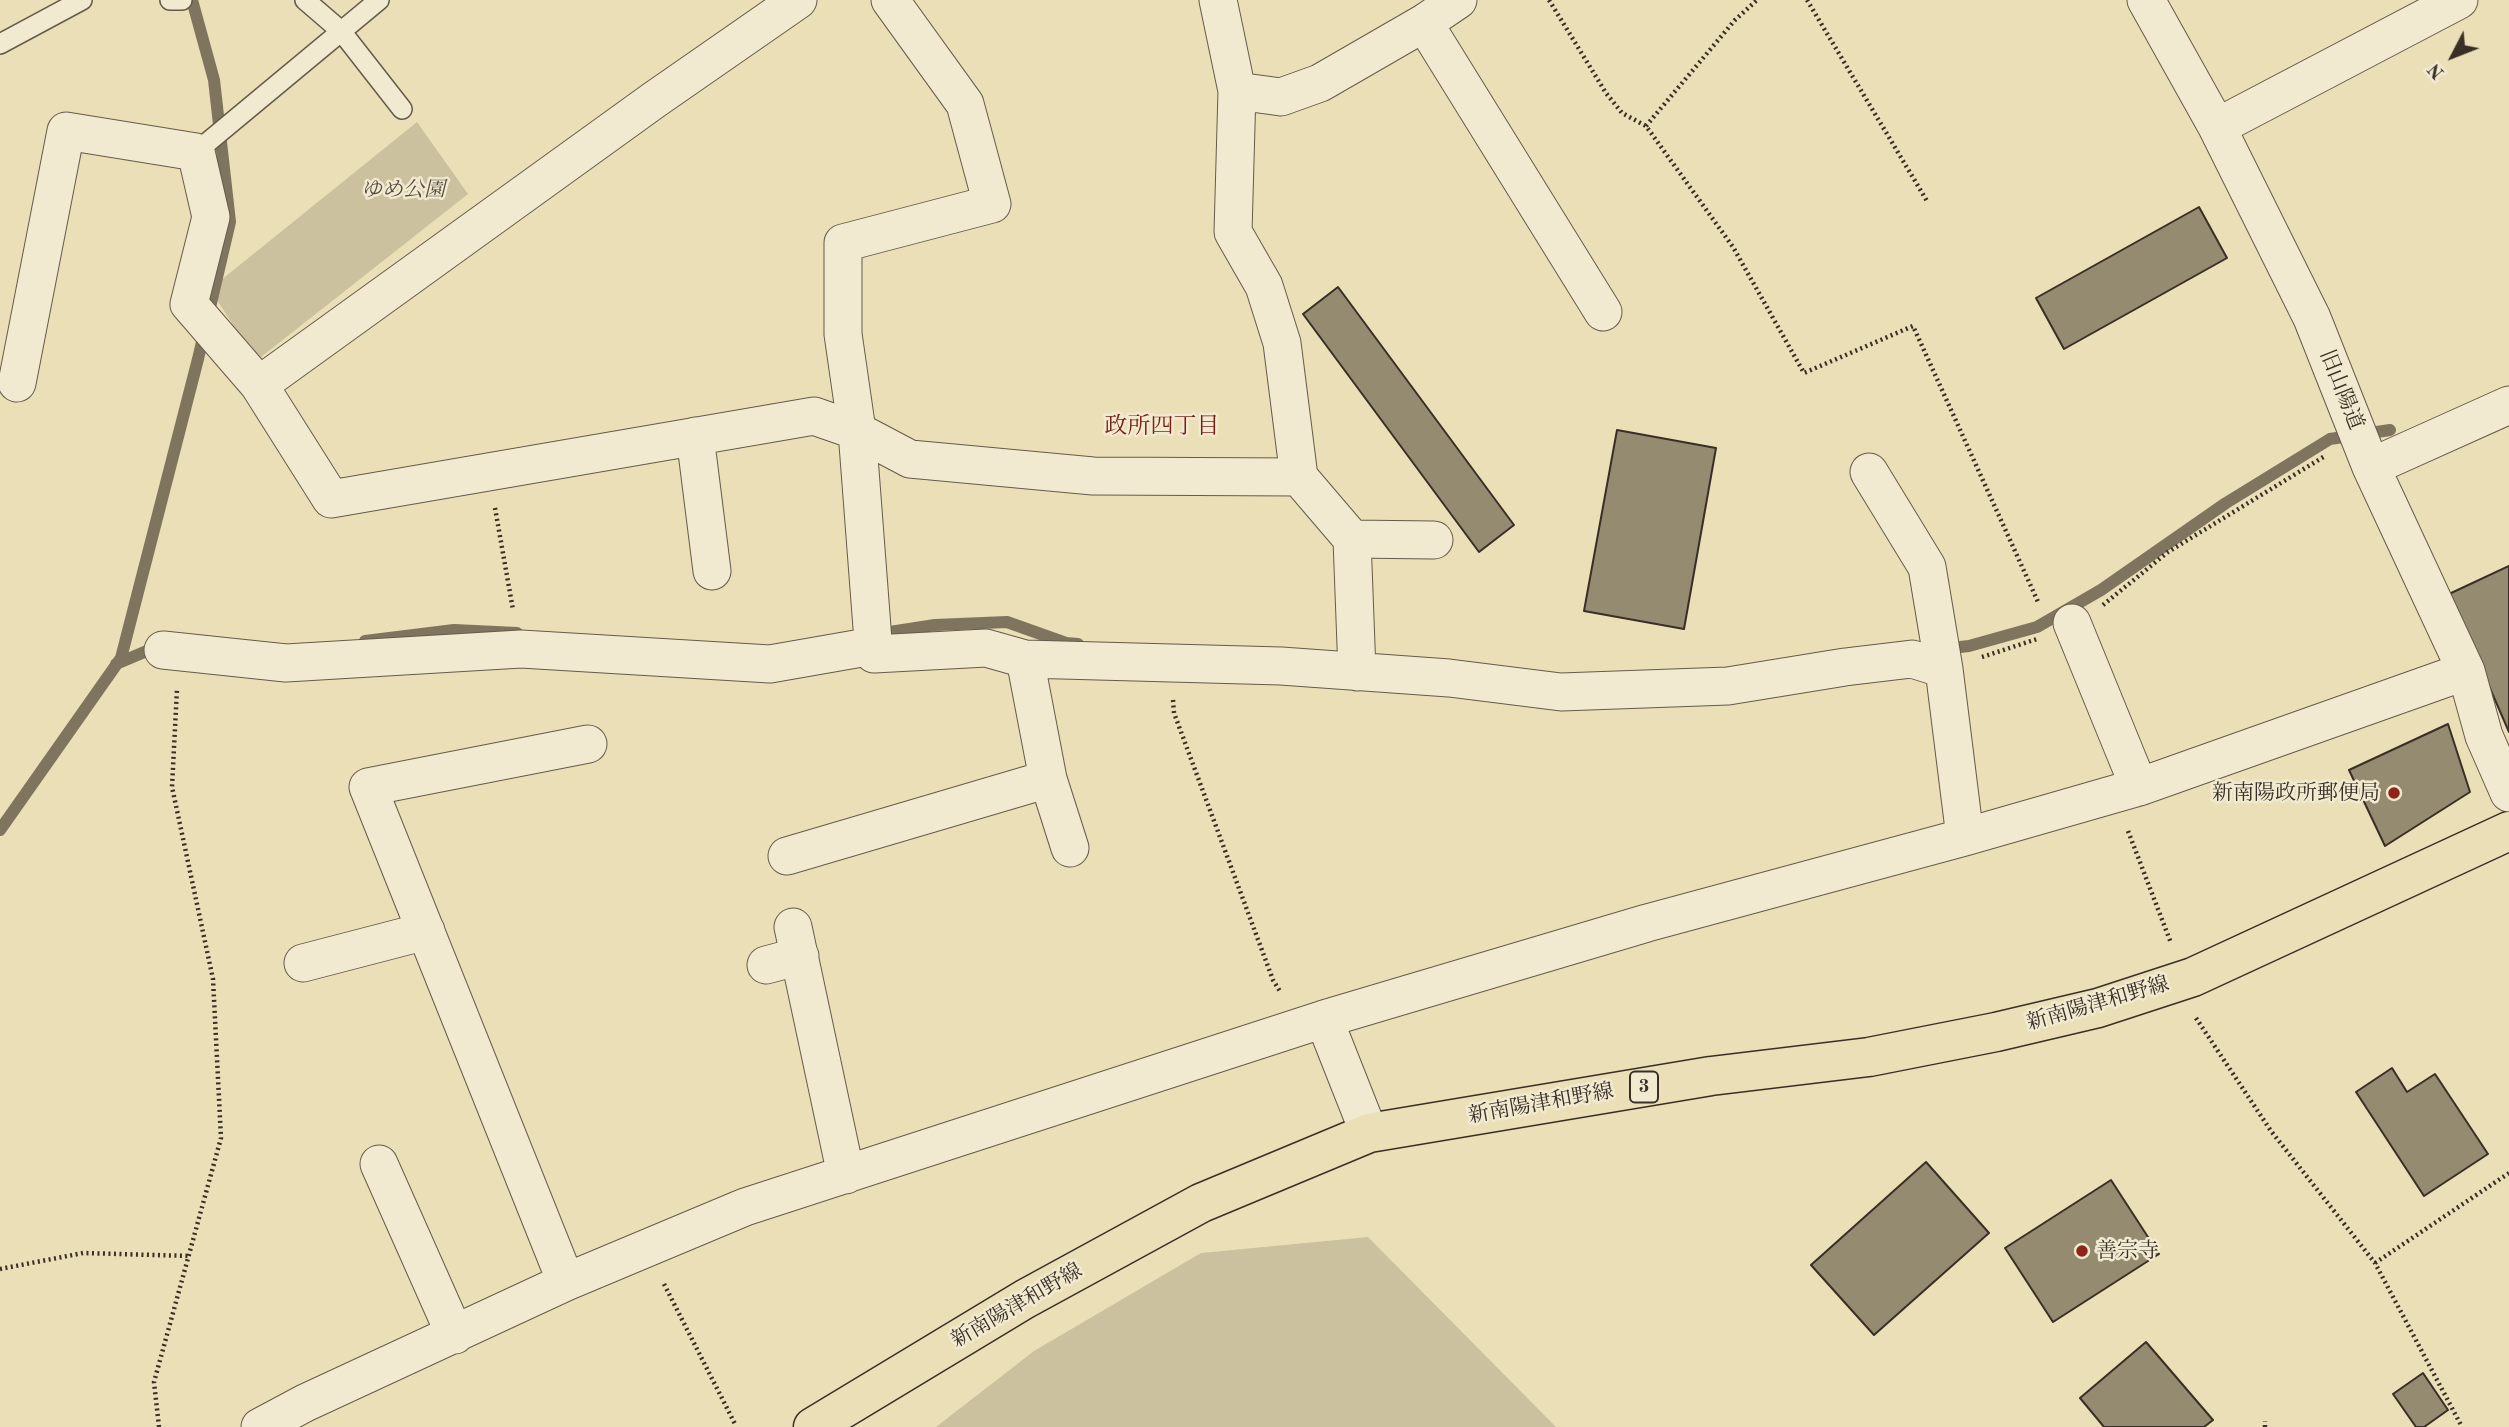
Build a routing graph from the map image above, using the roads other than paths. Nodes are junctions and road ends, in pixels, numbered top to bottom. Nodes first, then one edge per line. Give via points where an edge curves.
1 (82, 0) edge
2 (170, 0) edge
3 (182, 0) edge
4 (306, 0) edge
5 (379, 0) edge
6 (798, 0) edge
7 (890, 0) edge
8 (1218, 0) edge
9 (1458, 0) edge
10 (2146, 0) edge
11 (2459, 0) edge
12 (1424, 23) junction
13 (341, 31) junction
14 (0, 44) edge
15 (1237, 91) junction
16 (402, 108) dead end
17 (2217, 127) junction
18 (195, 152) junction
19 (1603, 312) dead end
20 (18, 383) dead end
21 (259, 385) junction
22 (2509, 405) edge
23 (857, 431) junction
24 (695, 436) junction
25 (2365, 451) junction
26 (1868, 472) dead end
27 (1299, 477) junction
28 (1352, 539) junction
29 (1434, 540) dead end
30 (712, 571) dead end
31 (2062, 628) road end
32 (873, 646) junction
33 (171, 651) road end
34 (1025, 659) junction
35 (1944, 668) junction
36 (2466, 671) junction
37 (1357, 672) junction
38 (587, 744) dead end
39 (1048, 779) junction
40 (2126, 791) junction
41 (2509, 793) edge
42 (2509, 831) edge
43 (1965, 837) junction
44 (1070, 848) dead end
45 (787, 856) dead end
46 (426, 931) junction
47 (787, 949) dead end
48 (303, 964) dead end
49 (1313, 1023) junction
50 (1369, 1133) junction
51 (379, 1164) dead end
52 (846, 1175) junction
53 (566, 1282) junction
54 (455, 1335) junction
55 (260, 1427) edge
56 (813, 1427) edge

1 - 14 lane
2 - 3 lane
4 - 13 lane
5 - 13 lane
6 - 21 street
7 - 23 street via 965,104 992,204 843,243 843,334
8 - 15 street
9 - 12 street
10 - 17 street, 旧山陽道
11 - 17 street
12 - 15 street via 1320,83 1281,97
12 - 19 street
13 - 16 lane
13 - 18 lane
15 - 27 street via 1233,233 1264,286 1282,343
17 - 25 street, 旧山陽道 via 2312,318
18 - 20 street via 66,131
18 - 21 street via 211,217 188,304
21 - 24 street via 331,499
22 - 25 street
23 - 24 street via 814,416
23 - 27 street via 910,459 1093,477
23 - 32 street
24 - 30 street
25 - 36 street, 旧山陽道
26 - 35 street via 1927,567
27 - 28 street
28 - 29 street
28 - 37 street
31 - 40 street
32 - 33 street via 770,664 520,649 286,663
32 - 34 street via 874,654 986,648
34 - 37 street
34 - 39 street
35 - 37 street via 1912,659 1728,685 1561,692
35 - 43 street
36 - 40 street
36 - 41 street, 旧山陽道 via 2484,736
38 - 46 street via 368,787
39 - 44 street
39 - 45 street
40 - 43 street
42 - 50 main road, 新南陽津和野線 / 3 via 2193,977 2098,1008 1869,1057 1711,1076
43 - 49 street via 1647,923
46 - 48 street
46 - 53 street
47 - 52 street
49 - 50 street
49 - 52 street
50 - 56 main road, 新南陽津和野線 / 3 via 1202,1203 1026,1299
51 - 54 street
52 - 53 street via 745,1207
53 - 54 street
54 - 55 street

